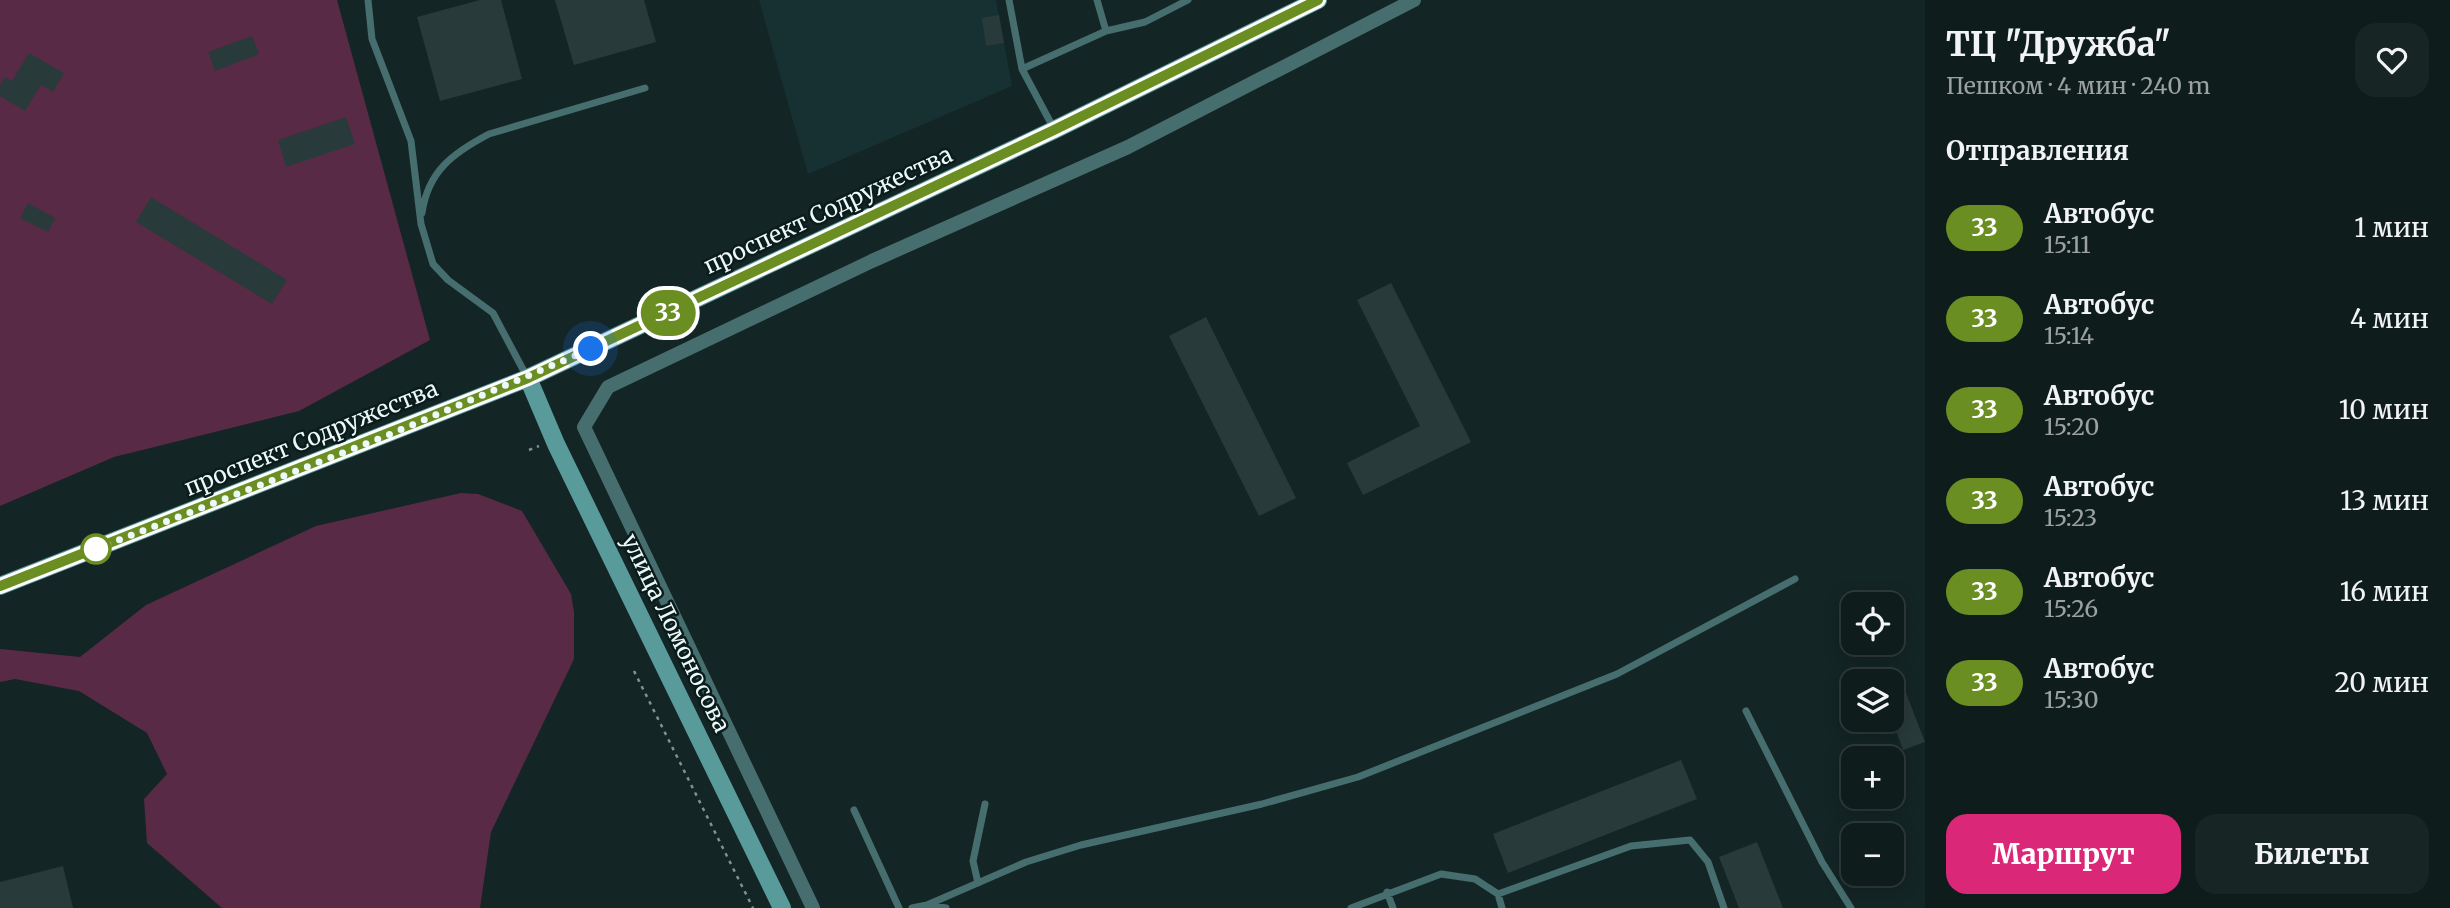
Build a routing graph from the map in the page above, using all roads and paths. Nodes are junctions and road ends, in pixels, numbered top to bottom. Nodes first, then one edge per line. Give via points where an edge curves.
1 (368, 0) edge
2 (1009, 0) edge
3 (1097, 0) edge
4 (1188, 0) edge
5 (1318, 0) edge
6 (1414, 0) edge
7 (1107, 31) junction
8 (1022, 69) junction
9 (645, 88) dead end
10 (1054, 130) junction
11 (421, 224) junction
12 (528, 378) junction
13 (1795, 579) dead end
14 (0, 586) edge
15 (634, 671) dead end
16 (1746, 711) dead end
17 (985, 804) dead end
18 (854, 810) dead end
19 (978, 883) junction
20 (1387, 892) junction
21 (1498, 894) junction
22 (927, 905) junction
23 (754, 908) edge
24 (782, 908) edge
25 (813, 908) edge
26 (899, 908) edge
27 (912, 908) edge
28 (946, 908) edge
29 (1351, 908) edge
30 (1393, 908) edge
31 (1502, 908) edge
32 (1724, 908) edge
33 (1852, 908) edge

1 - 11 lane via 372,38 411,141
2 - 8 lane
3 - 7 lane
4 - 7 lane via 1145,22
5 - 10 main road, проспект Содружества
6 - 25 street via 1128,147 872,261 608,387 584,427
7 - 8 lane
8 - 10 lane
9 - 11 lane via 472,142 444,161 433,177
10 - 12 main road, проспект Содружества
11 - 12 lane via 438,271 492,313
12 - 14 main road, проспект Содружества
12 - 24 main road, улица Ломоносова
13 - 19 lane via 1617,674 1358,777 1081,845
15 - 23 path
16 - 33 lane via 1822,862
17 - 19 lane via 973,861
18 - 26 lane
19 - 22 lane
20 - 21 lane via 1441,874 1475,879
20 - 29 lane
20 - 30 lane
21 - 31 lane
21 - 32 lane via 1630,846 1690,841 1708,862
22 - 27 lane
22 - 28 lane

